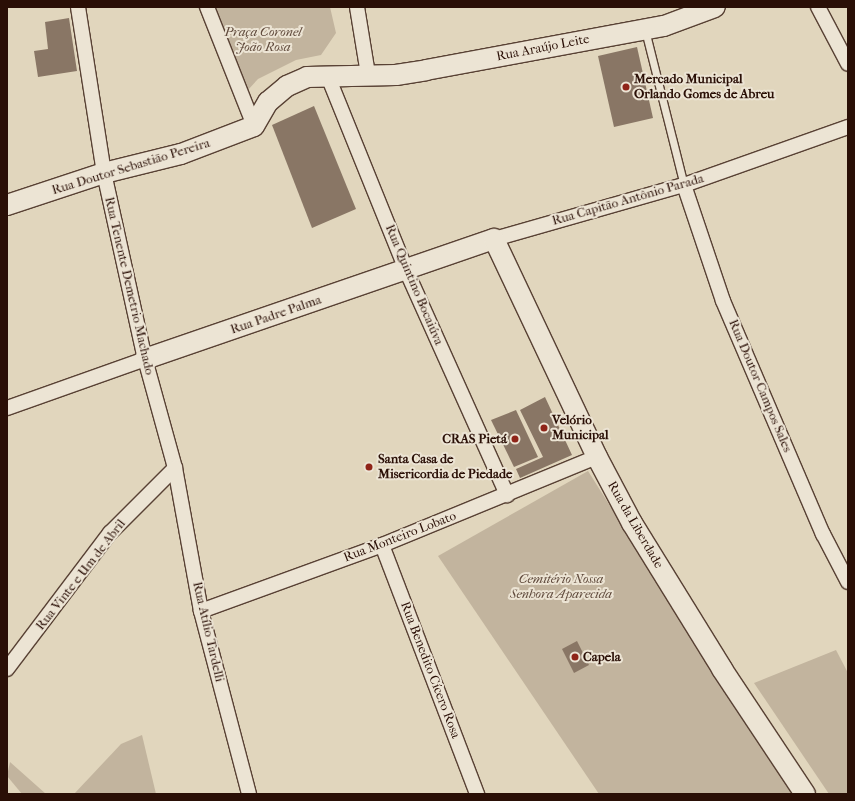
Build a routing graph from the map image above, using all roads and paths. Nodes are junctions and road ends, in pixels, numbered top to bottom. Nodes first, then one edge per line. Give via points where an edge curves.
1 (78, 7) edge
2 (207, 7) edge
3 (357, 7) edge
4 (715, 7) edge
5 (818, 7) edge
6 (644, 28) junction
7 (848, 64) edge
8 (327, 74) junction
9 (368, 74) junction
10 (254, 126) junction
11 (848, 127) edge
12 (104, 173) junction
13 (684, 185) junction
14 (7, 205) edge
15 (494, 240) junction
16 (406, 270) junction
17 (145, 359) junction
18 (7, 408) edge
19 (597, 457) junction
20 (175, 468) junction
21 (507, 495) junction
22 (382, 545) junction
23 (848, 582) edge
24 (201, 611) junction
25 (7, 669) edge
26 (249, 794) edge
27 (477, 794) edge
28 (805, 794) edge

1 - 12 street, Rua Tenente Demetrio Machado
2 - 10 street
3 - 9 street
4 - 6 street, Rua Araújo Leite via 664,26
5 - 7 street
6 - 9 street, Rua Araújo Leite via 396,75
6 - 13 lane
8 - 9 street
8 - 10 street via 307,77 287,86 268,102
8 - 16 street, Rua Quintino Bocaiúva
10 - 12 street, Rua Doutor Sebastião Pereira via 181,154
11 - 13 street, Rua Capitão Antônio Parada
12 - 14 street, Rua Doutor Sebastião Pereira
12 - 17 street, Rua Tenente Demetrio Machado
13 - 15 street, Rua Capitão Antônio Parada
13 - 23 street, Rua Doutor Campos Sales via 723,300 823,534
15 - 16 street, Rua Capitão Antônio Parada
15 - 19 street, Rua da Liberdade
16 - 17 street, Rua Padre Palma
16 - 21 street, Rua Quintino Bocaiúva
17 - 18 street
17 - 20 street, Rua Tenente Demetrio Machado
19 - 21 street, Rua Monteiro Lobato
19 - 28 street, Rua da Liberdade via 632,523 722,669
20 - 24 street, Rua Atílio Tardelli
20 - 25 street, Rua Vinte e Um de Abril via 110,534
21 - 22 street, Rua Monteiro Lobato
22 - 24 street, Rua Monteiro Lobato
22 - 27 street, Rua Benedito Cícero Rosa
24 - 26 street, Rua Atílio Tardelli

